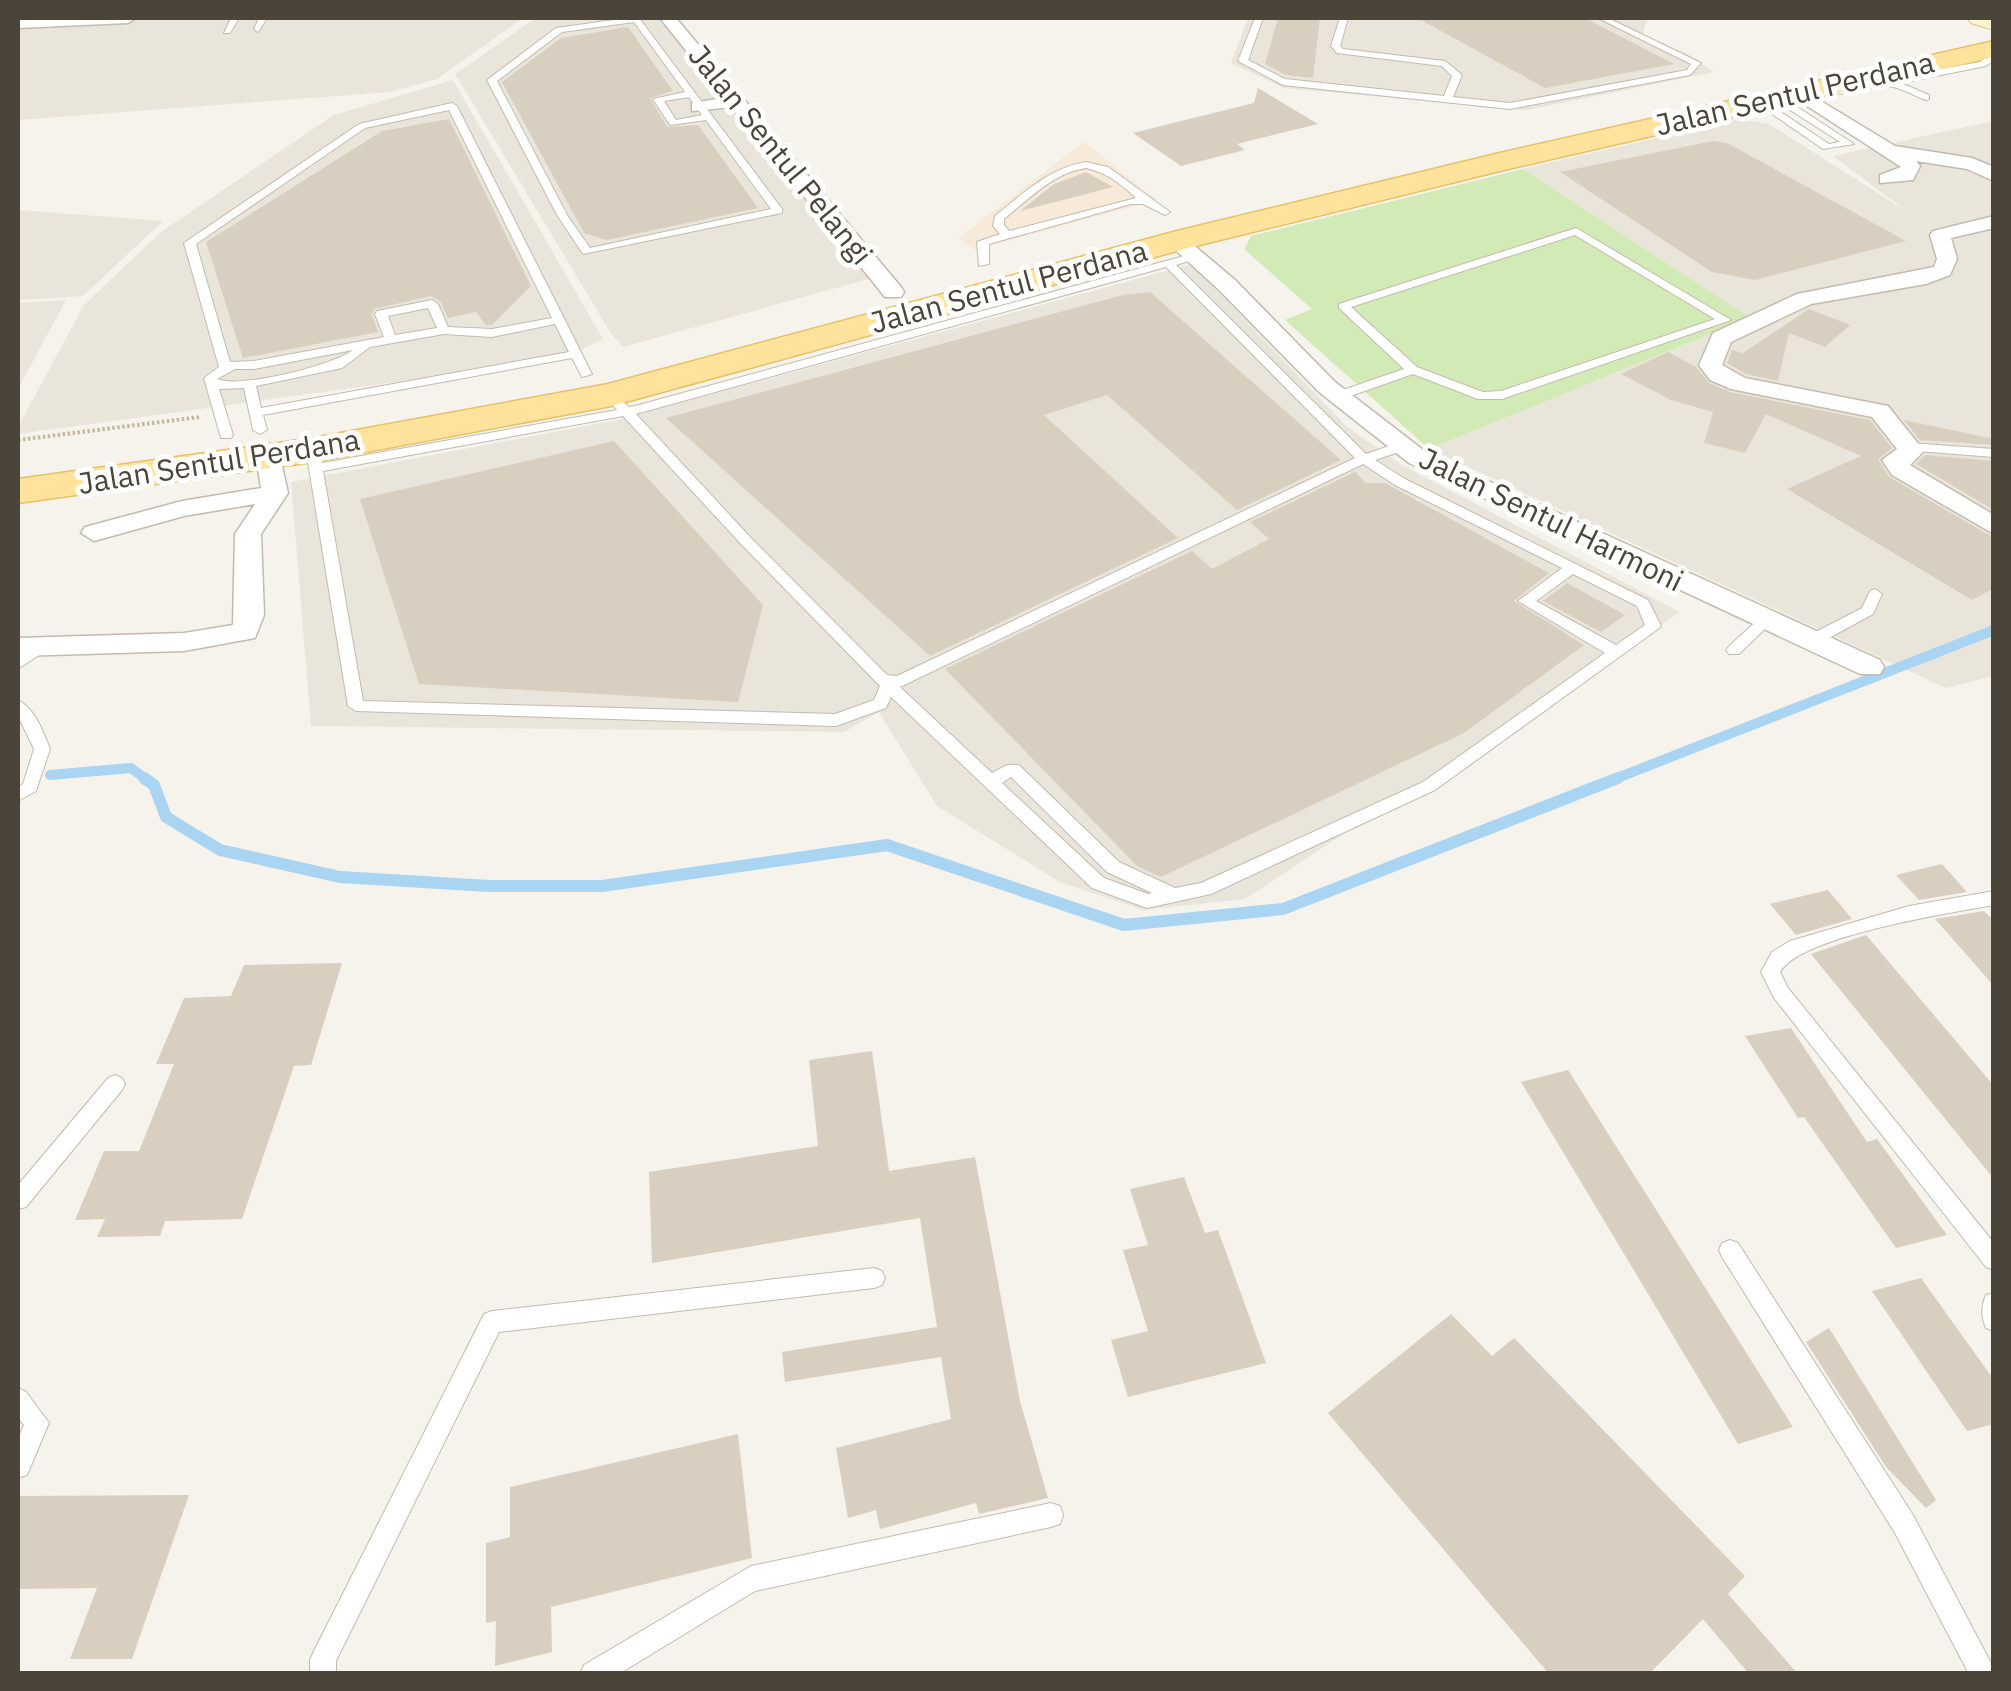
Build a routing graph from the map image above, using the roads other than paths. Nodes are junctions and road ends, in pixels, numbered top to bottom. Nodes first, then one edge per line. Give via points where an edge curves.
1 (128, 18) edge
2 (234, 18) edge
3 (263, 18) edge
4 (668, 18) edge
5 (1259, 18) edge
6 (1344, 18) edge
7 (1602, 18) edge
8 (1644, 18) edge
9 (1979, 18) edge
10 (18, 23) edge
11 (1994, 26) edge
12 (1957, 28) edge
13 (258, 29) dead end
14 (1630, 30) junction
15 (227, 31) dead end
16 (1990, 56) edge
17 (1994, 72) edge
18 (1893, 83) junction
19 (1788, 97) junction
20 (1926, 98) dead end
21 (736, 100) junction
22 (1446, 100) junction
23 (698, 106) junction
24 (1890, 151) junction
25 (1994, 175) edge
26 (1886, 179) dead end
27 (1994, 222) edge
28 (1170, 235) junction
29 (1001, 251) junction
30 (893, 292) junction
31 (559, 320) junction
32 (444, 330) junction
33 (392, 340) junction
34 (225, 367) junction
35 (1413, 370) junction
36 (253, 376) junction
37 (214, 385) junction
38 (609, 390) junction
39 (1338, 396) junction
40 (249, 441) junction
41 (1400, 447) junction
42 (1910, 448) junction
43 (1994, 454) edge
44 (321, 455) junction
45 (1364, 459) junction
46 (18, 460) edge
47 (18, 491) edge
48 (1994, 526) edge
49 (94, 533) dead end
50 (1571, 568) junction
51 (1875, 594) dead end
52 (1765, 622) junction
53 (1814, 640) junction
54 (1734, 650) dead end
55 (25, 653) edge
56 (1618, 653) junction
57 (1870, 667) dead end
58 (889, 686) junction
59 (18, 705) edge
60 (18, 795) edge
61 (1994, 898) edge
62 (115, 1084) dead end
63 (18, 1200) edge
64 (1730, 1250) dead end
65 (1994, 1260) edge
66 (874, 1278) dead end
67 (1994, 1303) edge
68 (1994, 1320) edge
69 (18, 1400) edge
70 (18, 1466) edge
71 (1050, 1515) dead end
72 (323, 1674) edge
73 (593, 1674) edge
74 (1984, 1674) edge

1 - 10 street
2 - 15 lane
3 - 13 lane
4 - 21 street, Jalan Sentul Pelangi
5 - 22 lane via 1244,62 1283,82
6 - 22 lane via 1334,46 1340,51 1454,70
7 - 14 lane
8 - 14 lane
9 - 11 street
11 - 12 main road, Jalan Sentul Perdana
12 - 28 main road, Jalan Sentul Perdana via 1383,170
14 - 22 lane via 1696,62 1690,72 1510,106
16 - 17 lane
16 - 18 lane
16 - 19 main road, Jalan Sentul Perdana
18 - 19 lane
18 - 20 lane
19 - 19 lane via 1849,144 1827,147
19 - 24 street
19 - 28 main road, Jalan Sentul Perdana
21 - 23 street
21 - 30 street, Jalan Sentul Pelangi
23 - 23 lane via 778,211 587,252 492,80 558,30 636,19
24 - 25 street via 1972,164
24 - 26 street via 1910,166 1906,176
27 - 42 street via 1940,235 1948,259 1943,271 1805,299 1721,338 1710,364 1739,384 1880,411
28 - 29 main road, Jalan Sentul Perdana
28 - 29 lane via 1089,164 1070,166 999,218
28 - 38 main road, Jalan Sentul Perdana
28 - 39 street, Jalan Sentul Harmoni
28 - 45 lane
29 - 30 main road, Jalan Sentul Perdana
30 - 38 main road, Jalan Sentul Perdana
31 - 32 lane via 492,333
31 - 34 lane via 452,106 362,126 190,242
31 - 38 lane
32 - 33 lane
32 - 33 lane via 432,304 381,314
33 - 36 lane via 369,345 341,365
34 - 36 lane
34 - 37 lane via 210,378
35 - 35 lane via 1343,306 1576,231 1725,320 1502,395 1482,396
35 - 39 lane
36 - 37 lane via 230,388
36 - 40 lane
37 - 40 lane
38 - 40 main road, Jalan Sentul Perdana
38 - 44 main road, Jalan Sentul Perdana
38 - 58 lane
39 - 41 street, Jalan Sentul Harmoni
40 - 44 main road, Jalan Sentul Perdana
40 - 46 main road, Jalan Sentul Perdana
40 - 47 main road, Jalan Sentul Perdana via 155,473
40 - 49 street via 182,510
40 - 55 street via 245,632
41 - 45 lane
41 - 52 street, Jalan Sentul Harmoni
42 - 43 lane
42 - 48 street via 1894,460 1901,470
44 - 58 lane via 356,706 836,720 880,704
45 - 50 lane
45 - 58 lane
50 - 56 lane via 1643,603 1653,626
50 - 56 lane via 1525,601
51 - 53 lane via 1868,612
52 - 53 street, Jalan Sentul Harmoni
52 - 54 lane
53 - 57 street, Jalan Sentul Harmoni
56 - 58 lane via 1429,786 1205,889 1173,896 1113,867 1013,769 991,782
59 - 60 lane via 42,748 30,786
61 - 65 lane via 1908,912 1797,946 1779,956 1770,972
62 - 63 lane
64 - 74 lane via 1904,1524
66 - 72 lane via 492,1322 324,1660
67 - 68 lane
69 - 70 lane via 36,1424
71 - 73 lane via 751,1580

